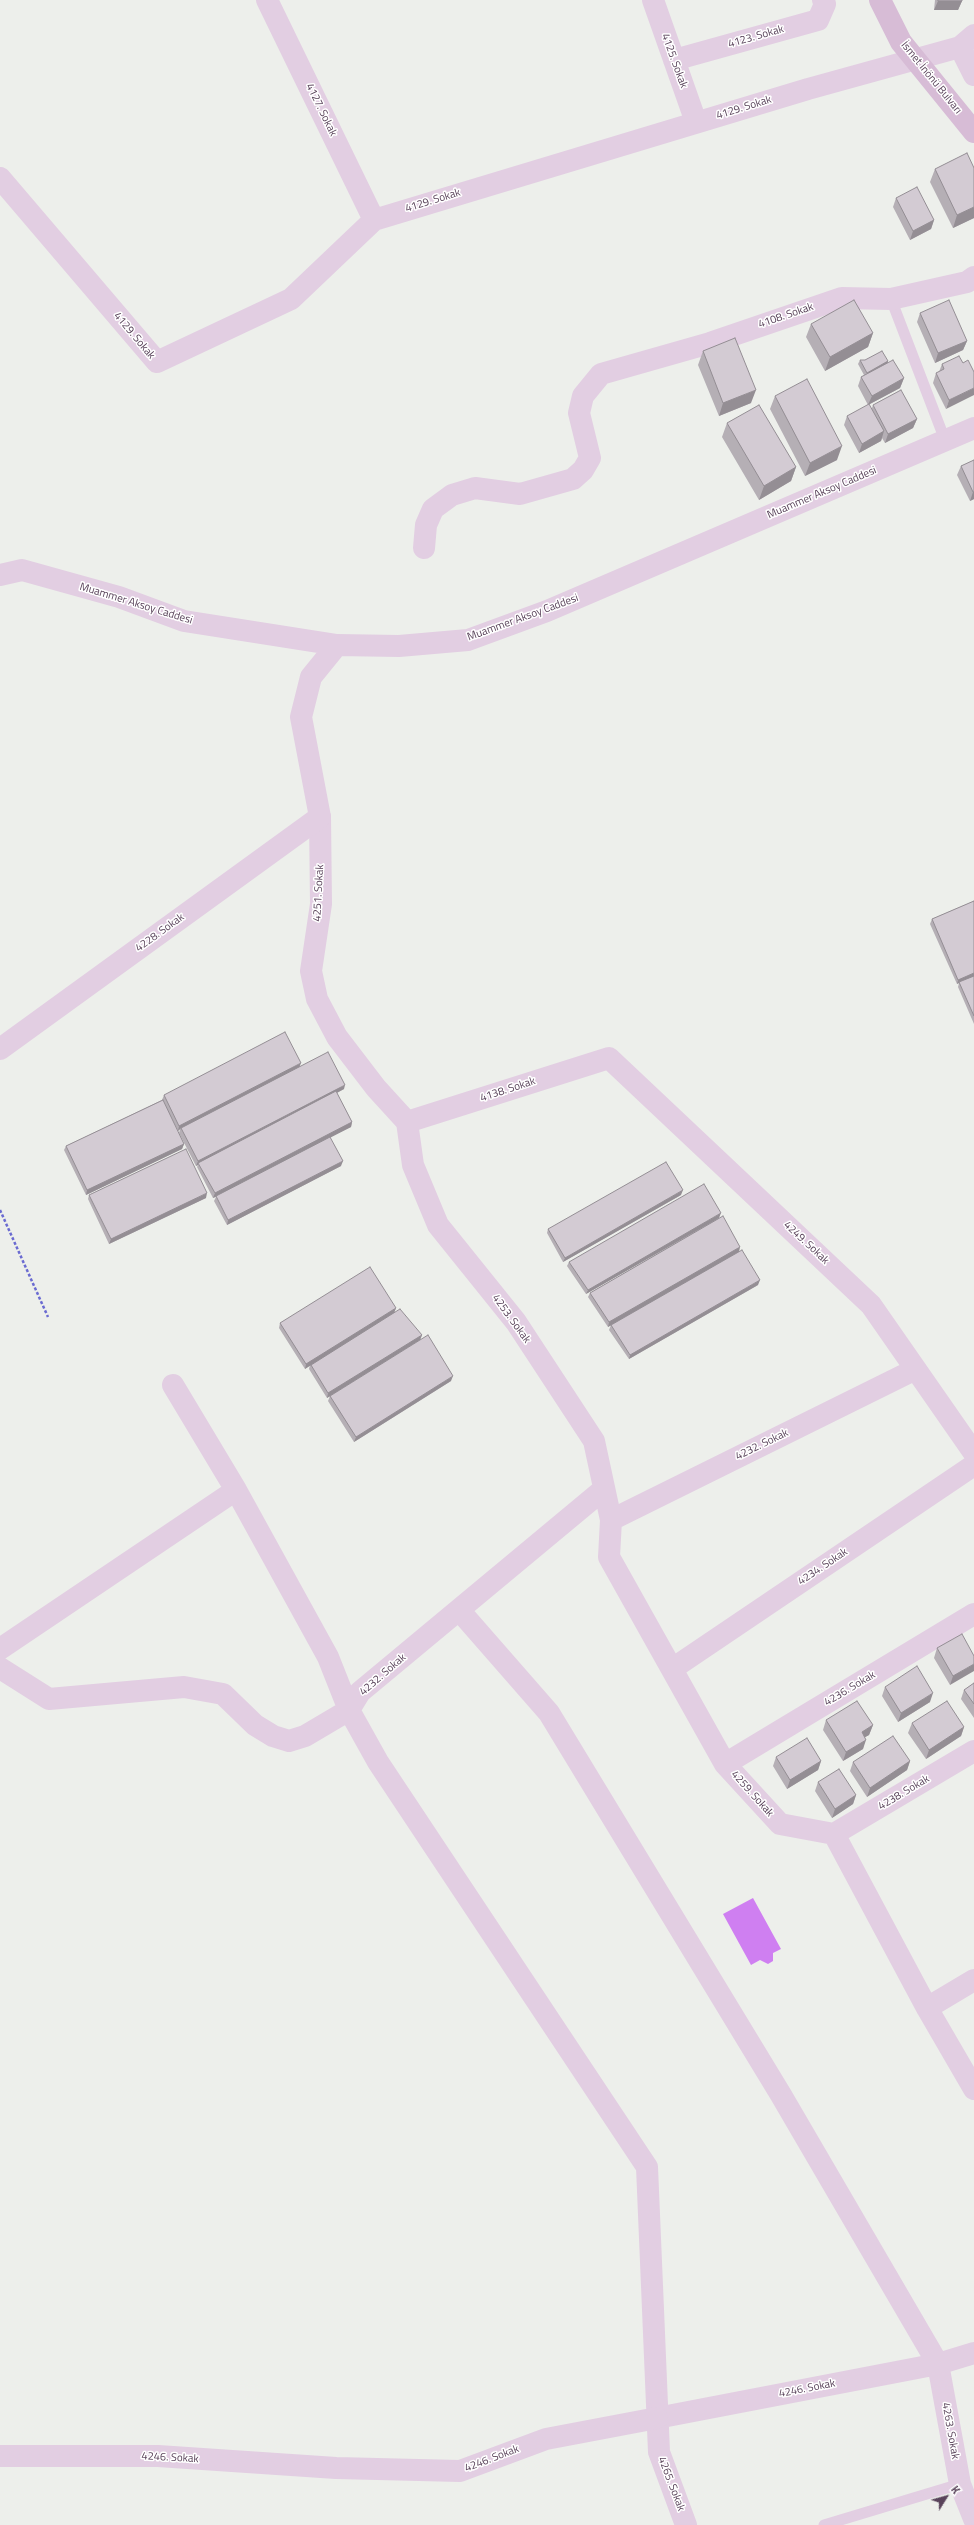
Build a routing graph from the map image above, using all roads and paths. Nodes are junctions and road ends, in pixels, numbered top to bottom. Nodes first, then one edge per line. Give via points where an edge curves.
1 (267, 0) edge
2 (653, 0) edge
3 (824, 0) edge
4 (880, 0) edge
5 (967, 41) edge
6 (674, 60) junction
7 (915, 60) junction
8 (974, 75) edge
9 (696, 122) junction
10 (974, 132) edge
11 (0, 178) edge
12 (374, 220) junction
13 (974, 277) edge
14 (891, 299) junction
15 (974, 428) edge
16 (944, 440) junction
17 (424, 548) dead end
18 (0, 575) edge
19 (337, 645) junction
20 (320, 817) junction
21 (0, 1049) edge
22 (609, 1058) joint
23 (407, 1122) junction
24 (0, 1210) edge
25 (48, 1317) dead end
26 (914, 1370) junction
27 (173, 1386) dead end
28 (974, 1453) edge
29 (974, 1465) edge
30 (604, 1489) junction
31 (236, 1490) junction
32 (611, 1520) junction
33 (459, 1610) junction
34 (974, 1614) edge
35 (0, 1649) edge
36 (0, 1668) edge
37 (672, 1669) junction
38 (349, 1710) junction
39 (974, 1751) edge
40 (725, 1764) junction
41 (834, 1834) junction
42 (974, 1980) edge
43 (927, 2008) junction
44 (974, 2089) edge
45 (974, 2353) edge
46 (938, 2364) junction
47 (657, 2418) junction
48 (0, 2456) edge
49 (960, 2484) junction
50 (974, 2519) edge
51 (686, 2525) edge
52 (824, 2525) edge

1 - 12 street, 4127. Sokak
2 - 6 street, 4125. Sokak
3 - 6 street, 4123. Sokak via 825,4 818,20
4 - 7 main road, İsmet İnönü Bulvarı via 901,42
5 - 7 street, 4129. Sokak
5 - 8 street
6 - 9 street, 4125. Sokak
7 - 9 street, 4129. Sokak
7 - 10 main road, İsmet İnönü Bulvarı
9 - 12 street, 4129. Sokak
11 - 12 street, 4129. Sokak via 157,362 291,299
13 - 14 street, 4108. Sokak via 967,282
14 - 16 lane
14 - 17 street, 4108. Sokak via 842,298 710,343 601,374 583,396 578,414 590,458 583,470 573,479 520,494 475,488 452,495 433,509 426,525
15 - 16 street, Muammer Aksoy Caddesi
16 - 19 street, Muammer Aksoy Caddesi via 546,611 468,640 399,646
18 - 19 street, Muammer Aksoy Caddesi via 22,570 119,597 184,621
19 - 20 street, 4251. Sokak via 311,677 301,717
20 - 21 street, 4228. Sokak
20 - 23 street, 4251. Sokak via 321,904 311,971 317,999 337,1037 376,1088
22 - 23 street, 4138. Sokak
22 - 26 street, 4249. Sokak via 871,1305
23 - 30 street, 4253. Sokak via 413,1165 438,1225 516,1322 594,1441
24 - 25 path
26 - 28 street, 4249. Sokak
26 - 32 street, 4232. Sokak
27 - 31 street, 4265. Sokak
29 - 37 street, 4234. Sokak
30 - 32 street, 4253. Sokak
30 - 33 street, 4232. Sokak
31 - 35 street
31 - 38 street, 4265. Sokak via 328,1657
32 - 37 street, 4259. Sokak via 609,1557
33 - 38 street, 4232. Sokak via 360,1692
33 - 46 street, 4263. Sokak via 549,1713 781,2095
34 - 40 street, 4236. Sokak
36 - 38 street, 4232. Sokak via 49,1699 184,1687 223,1694 255,1725 273,1736 289,1741 305,1736
37 - 40 street, 4259. Sokak
38 - 47 street, 4265. Sokak via 378,1762 647,2167
39 - 41 street, 4238. Sokak
40 - 41 street, 4259. Sokak via 780,1824
41 - 43 street
42 - 43 street
43 - 44 street
45 - 46 street, 4246. Sokak
46 - 47 street, 4246. Sokak
46 - 49 street, 4263. Sokak
47 - 48 street, 4246. Sokak via 546,2439 460,2471 336,2468 158,2456
47 - 51 street, 4265. Sokak via 658,2452
49 - 50 street, 4263. Sokak
49 - 52 lane

